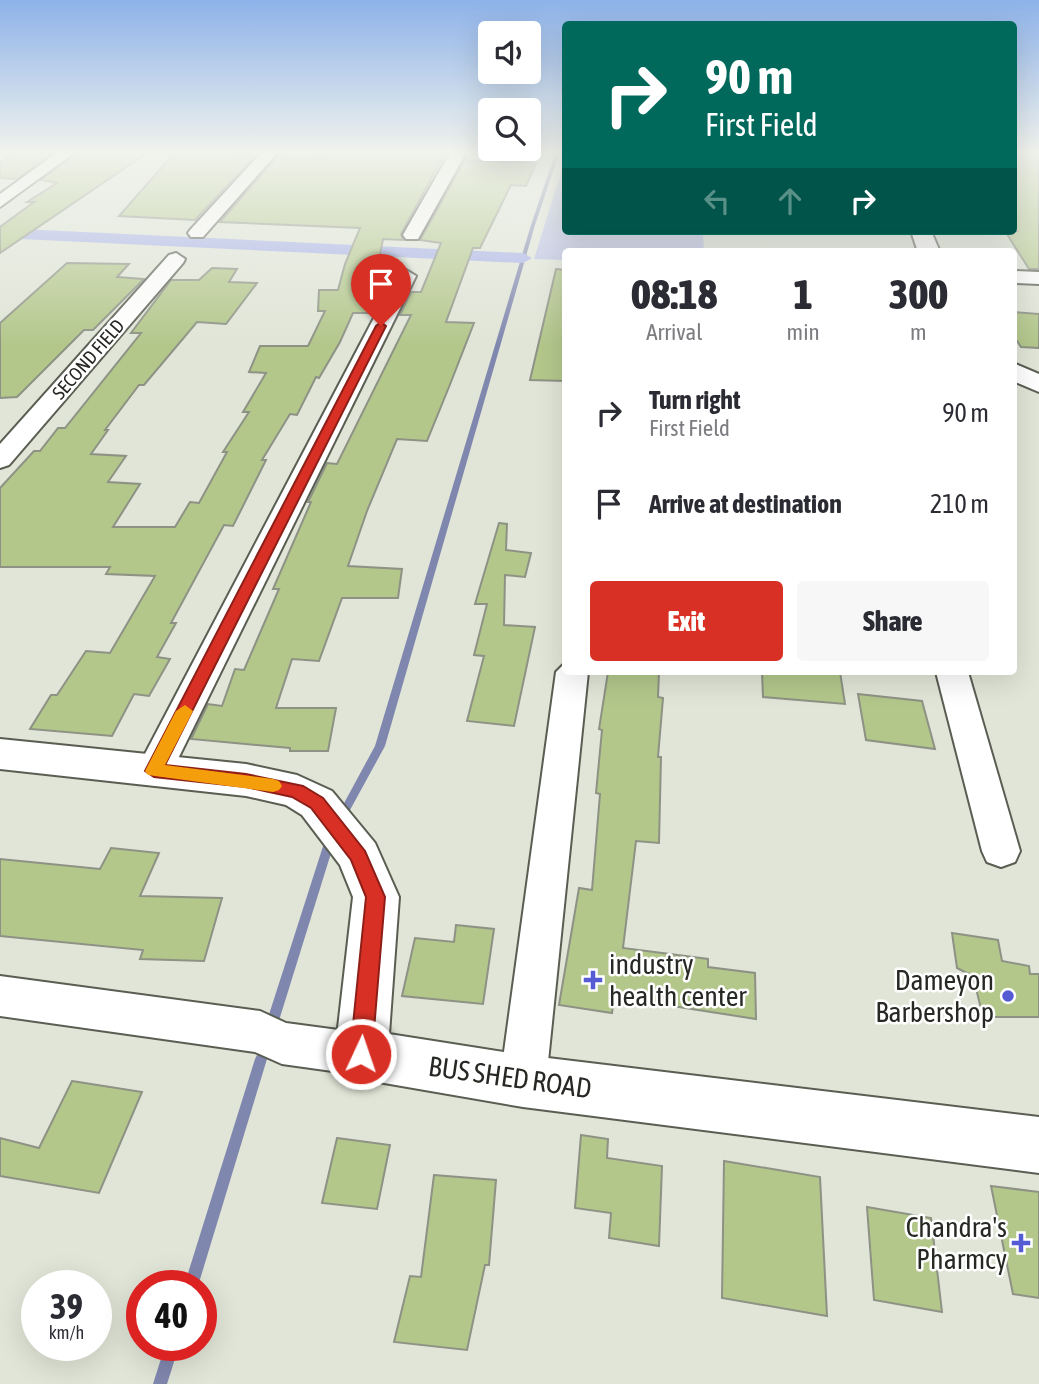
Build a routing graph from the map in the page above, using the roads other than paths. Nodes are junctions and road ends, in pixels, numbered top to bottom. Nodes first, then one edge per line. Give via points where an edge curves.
1 (213, 216) edge
2 (423, 216) edge
3 (197, 233) dead end
4 (412, 235) dead end
5 (176, 259) dead end
6 (406, 276) dead end
7 (1017, 277) edge
8 (1039, 278) edge
9 (1017, 373) edge
10 (1039, 384) edge
11 (0, 460) edge
12 (572, 675) edge
13 (952, 675) edge
14 (0, 754) edge
15 (154, 771) junction
16 (1001, 851) dead end
17 (0, 996) edge
18 (361, 1054) junction
19 (523, 1081) junction
20 (1039, 1144) edge

1 - 3 street
2 - 4 street
5 - 11 street, SECOND FIELD
6 - 15 street
7 - 8 street
9 - 10 street
12 - 19 street
13 - 16 street
14 - 15 street
15 - 18 street via 246,780 297,791 317,803 359,856 376,897
17 - 18 street via 260,1032 282,1043
18 - 19 street, BUS SHED ROAD
19 - 20 street, BUS SHED ROAD

